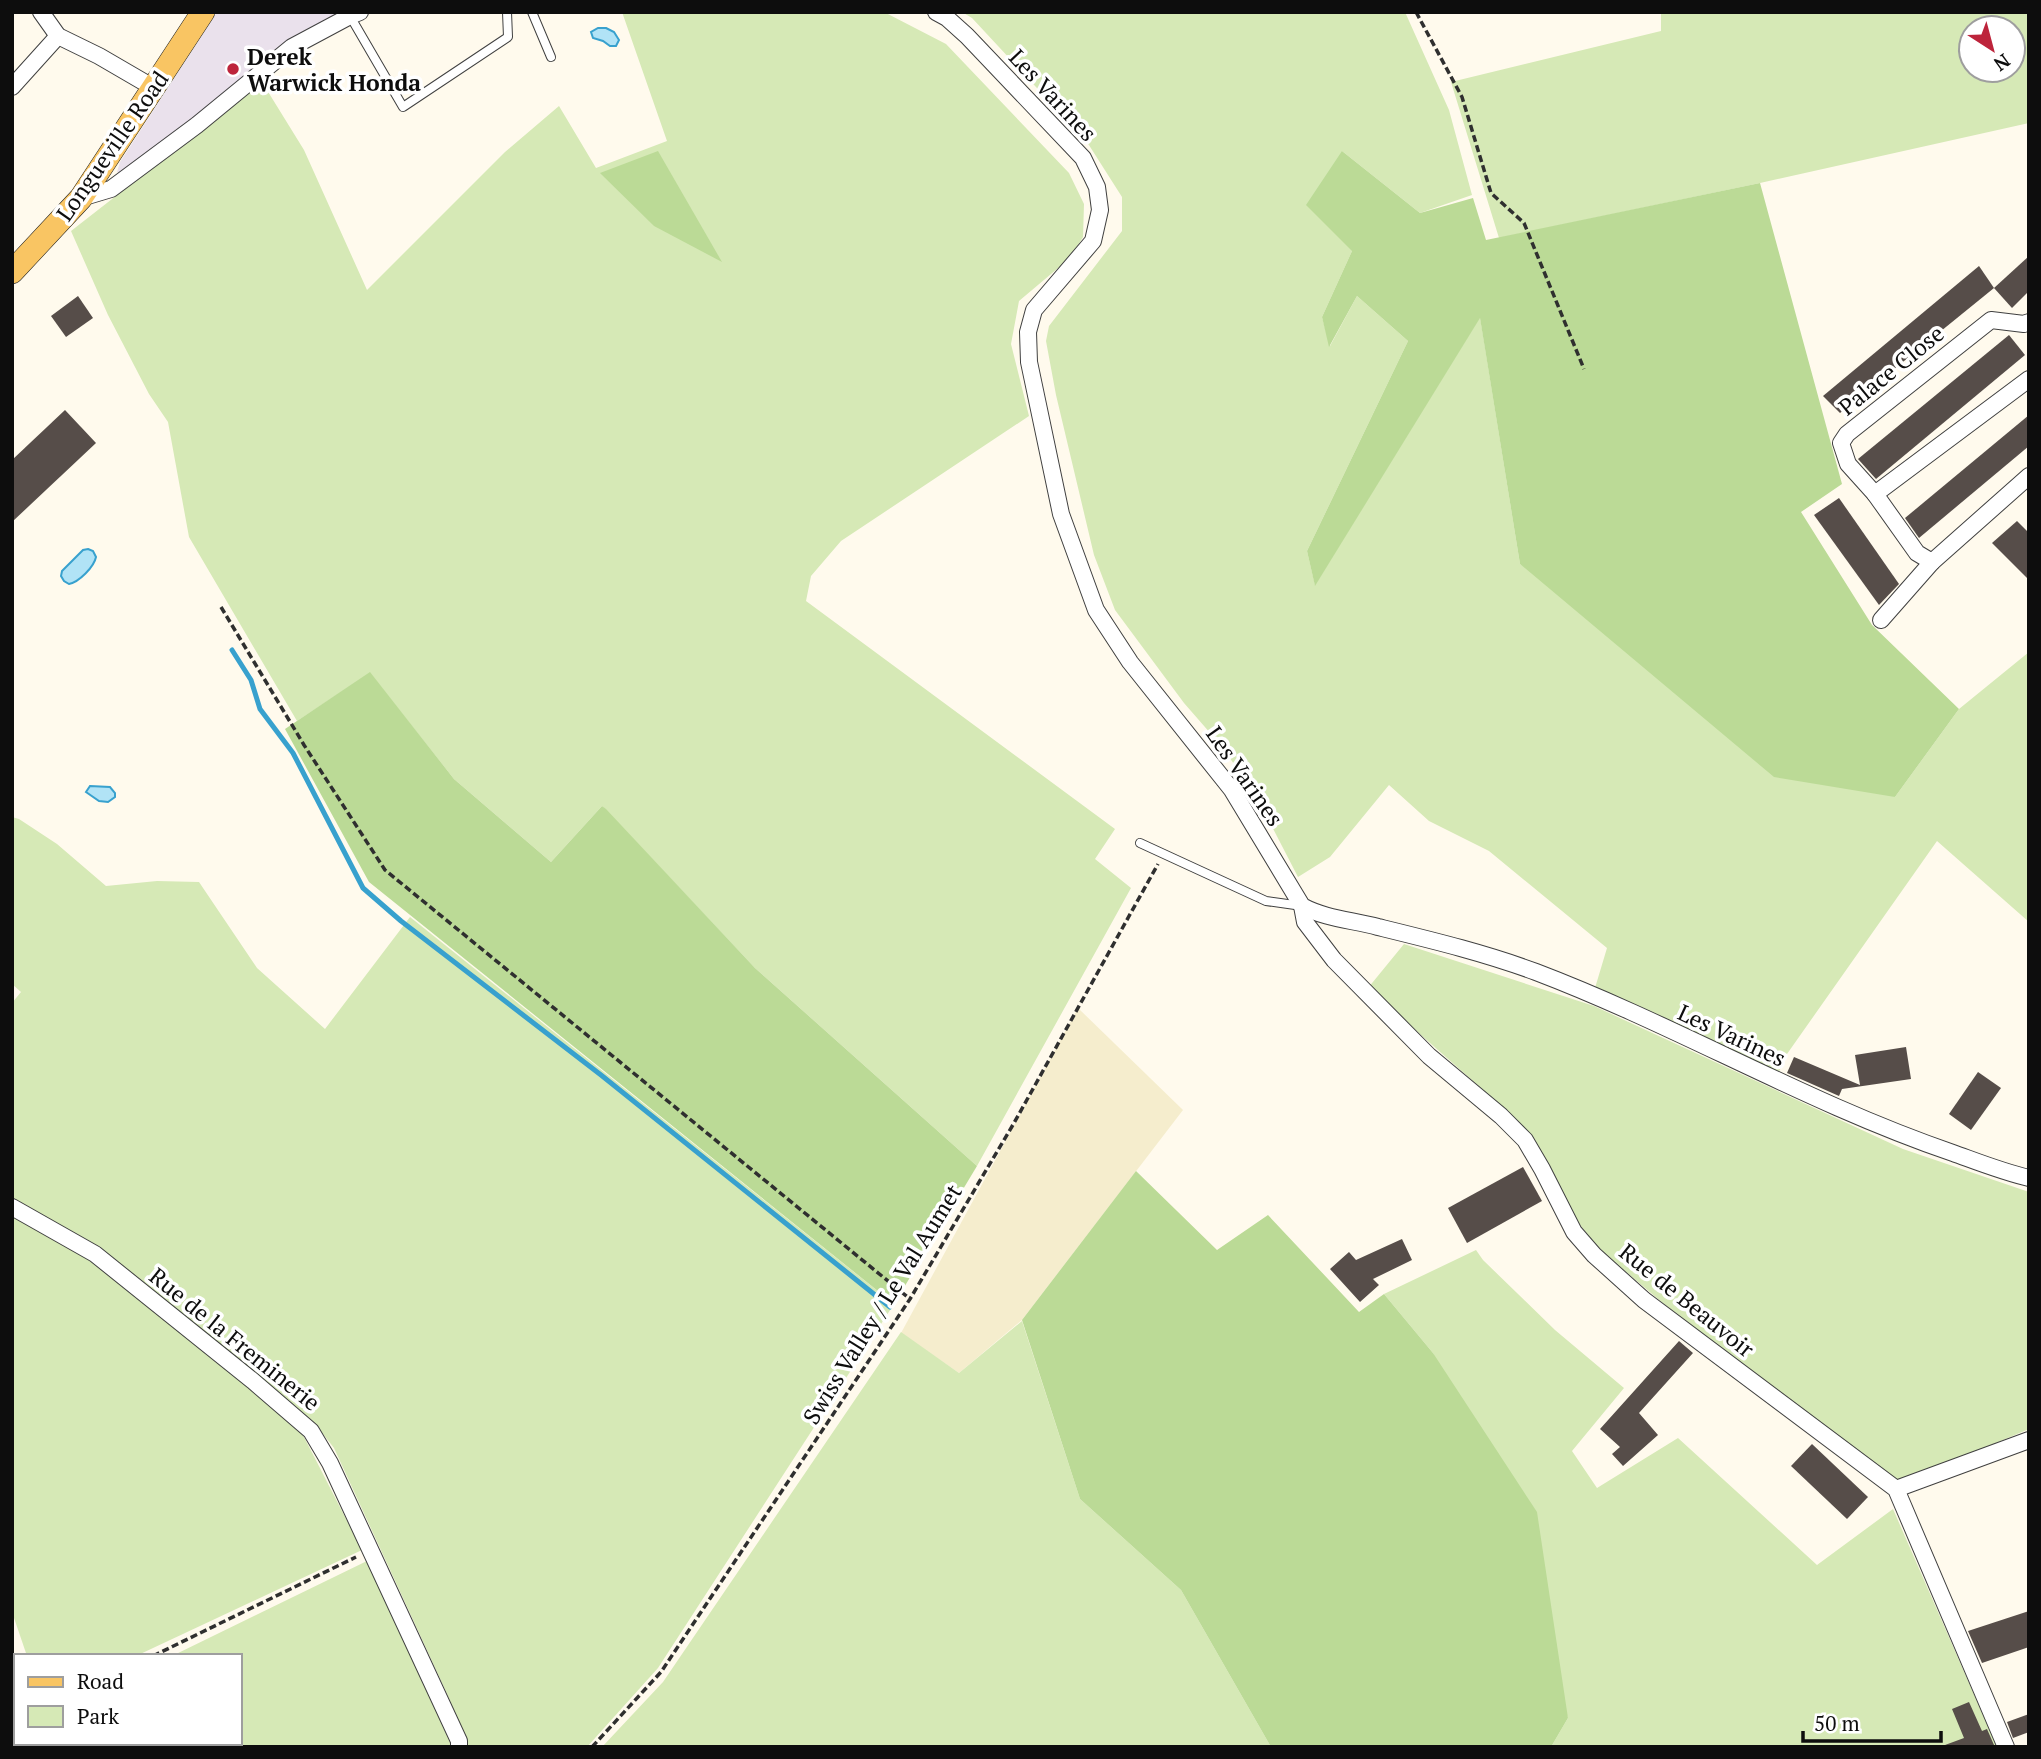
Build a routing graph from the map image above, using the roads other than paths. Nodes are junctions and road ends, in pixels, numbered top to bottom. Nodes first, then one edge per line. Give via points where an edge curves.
1 (41, 12) edge
2 (203, 12) edge
3 (507, 12) edge
4 (532, 12) edge
5 (936, 12) edge
6 (355, 14) edge
7 (58, 36) junction
8 (551, 57) dead end
9 (12, 88) edge
10 (154, 88) junction
11 (81, 198) junction
12 (12, 272) edge
13 (2029, 322) edge
14 (2029, 379) edge
15 (2029, 476) edge
16 (1875, 494) junction
17 (1932, 562) junction
18 (1881, 620) dead end
19 (1140, 843) dead end
20 (1302, 906) junction
21 (2029, 1178) edge
22 (12, 1207) edge
23 (2029, 1440) edge
24 (1896, 1489) junction
25 (459, 1747) edge
26 (2006, 1747) edge

1 - 7 street
2 - 10 main road, Longueville Road
3 - 6 lane via 508,37 403,107
4 - 8 lane
5 - 20 street, Les Varines via 967,36 1083,158 1097,187 1100,210 1093,241 1034,310 1028,332 1029,362 1061,514 1096,610 1130,662 1232,790
6 - 11 street via 292,47 111,189
7 - 9 street
7 - 10 street
10 - 11 main road, Longueville Road
11 - 12 main road, Longueville Road
13 - 16 street, Palace Close via 1991,320 1847,434 1841,443 1848,464
14 - 16 street
15 - 17 street
16 - 17 street, Palace Close via 1917,554
17 - 18 street
19 - 20 lane via 1266,901
20 - 21 street, Les Varines via 1316,914 1534,971 1825,1102 1916,1140
20 - 24 street, Rue de Beauvoir via 1305,922 1342,968 1429,1056 1525,1140 1574,1232 1594,1255 1644,1300
22 - 25 street, Rue de la Freminerie via 95,1254 311,1431 371,1550
23 - 24 street
24 - 26 street

